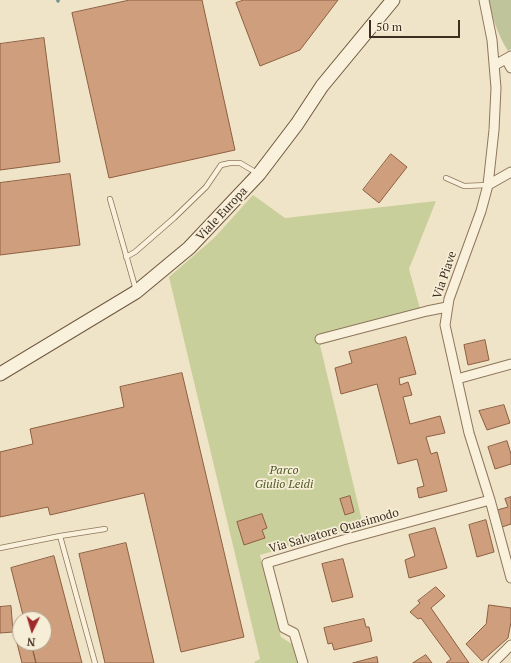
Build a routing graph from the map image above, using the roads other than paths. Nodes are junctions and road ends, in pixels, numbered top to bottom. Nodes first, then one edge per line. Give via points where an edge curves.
1 (393, 0) edge
2 (484, 0) edge
3 (508, 57) edge
4 (494, 65) junction
5 (511, 68) edge
6 (511, 172) edge
7 (259, 174) junction
8 (446, 178) dead end
9 (488, 185) junction
10 (110, 198) dead end
11 (126, 257) junction
12 (136, 292) junction
13 (446, 307) junction
14 (320, 339) dead end
15 (511, 364) edge
16 (0, 374) edge
17 (457, 379) junction
18 (490, 500) junction
19 (105, 530) dead end
20 (60, 536) junction
21 (0, 548) edge
22 (511, 578) edge
23 (511, 645) edge
24 (95, 663) edge
25 (303, 663) edge
26 (494, 663) edge

1 - 7 street, Viale Europa via 322,86
2 - 4 street, Via Piave
3 - 4 street
3 - 5 street
4 - 9 street, Via Piave via 494,130
6 - 9 street
7 - 11 lane via 240,163 221,165 206,187 174,218
7 - 12 street, Viale Europa via 190,248
8 - 9 lane via 464,186
9 - 13 street, Via Piave
10 - 11 lane
11 - 12 lane
12 - 16 street, Viale Europa
13 - 14 street
13 - 17 street, Via Piave via 445,325
15 - 17 street
17 - 18 street, Via Piave via 469,433
18 - 22 street, Via Piave
18 - 25 street, Via Salvatore Quasimodo via 267,563 284,628 294,633
19 - 20 lane
20 - 21 lane
20 - 24 lane
23 - 26 street

